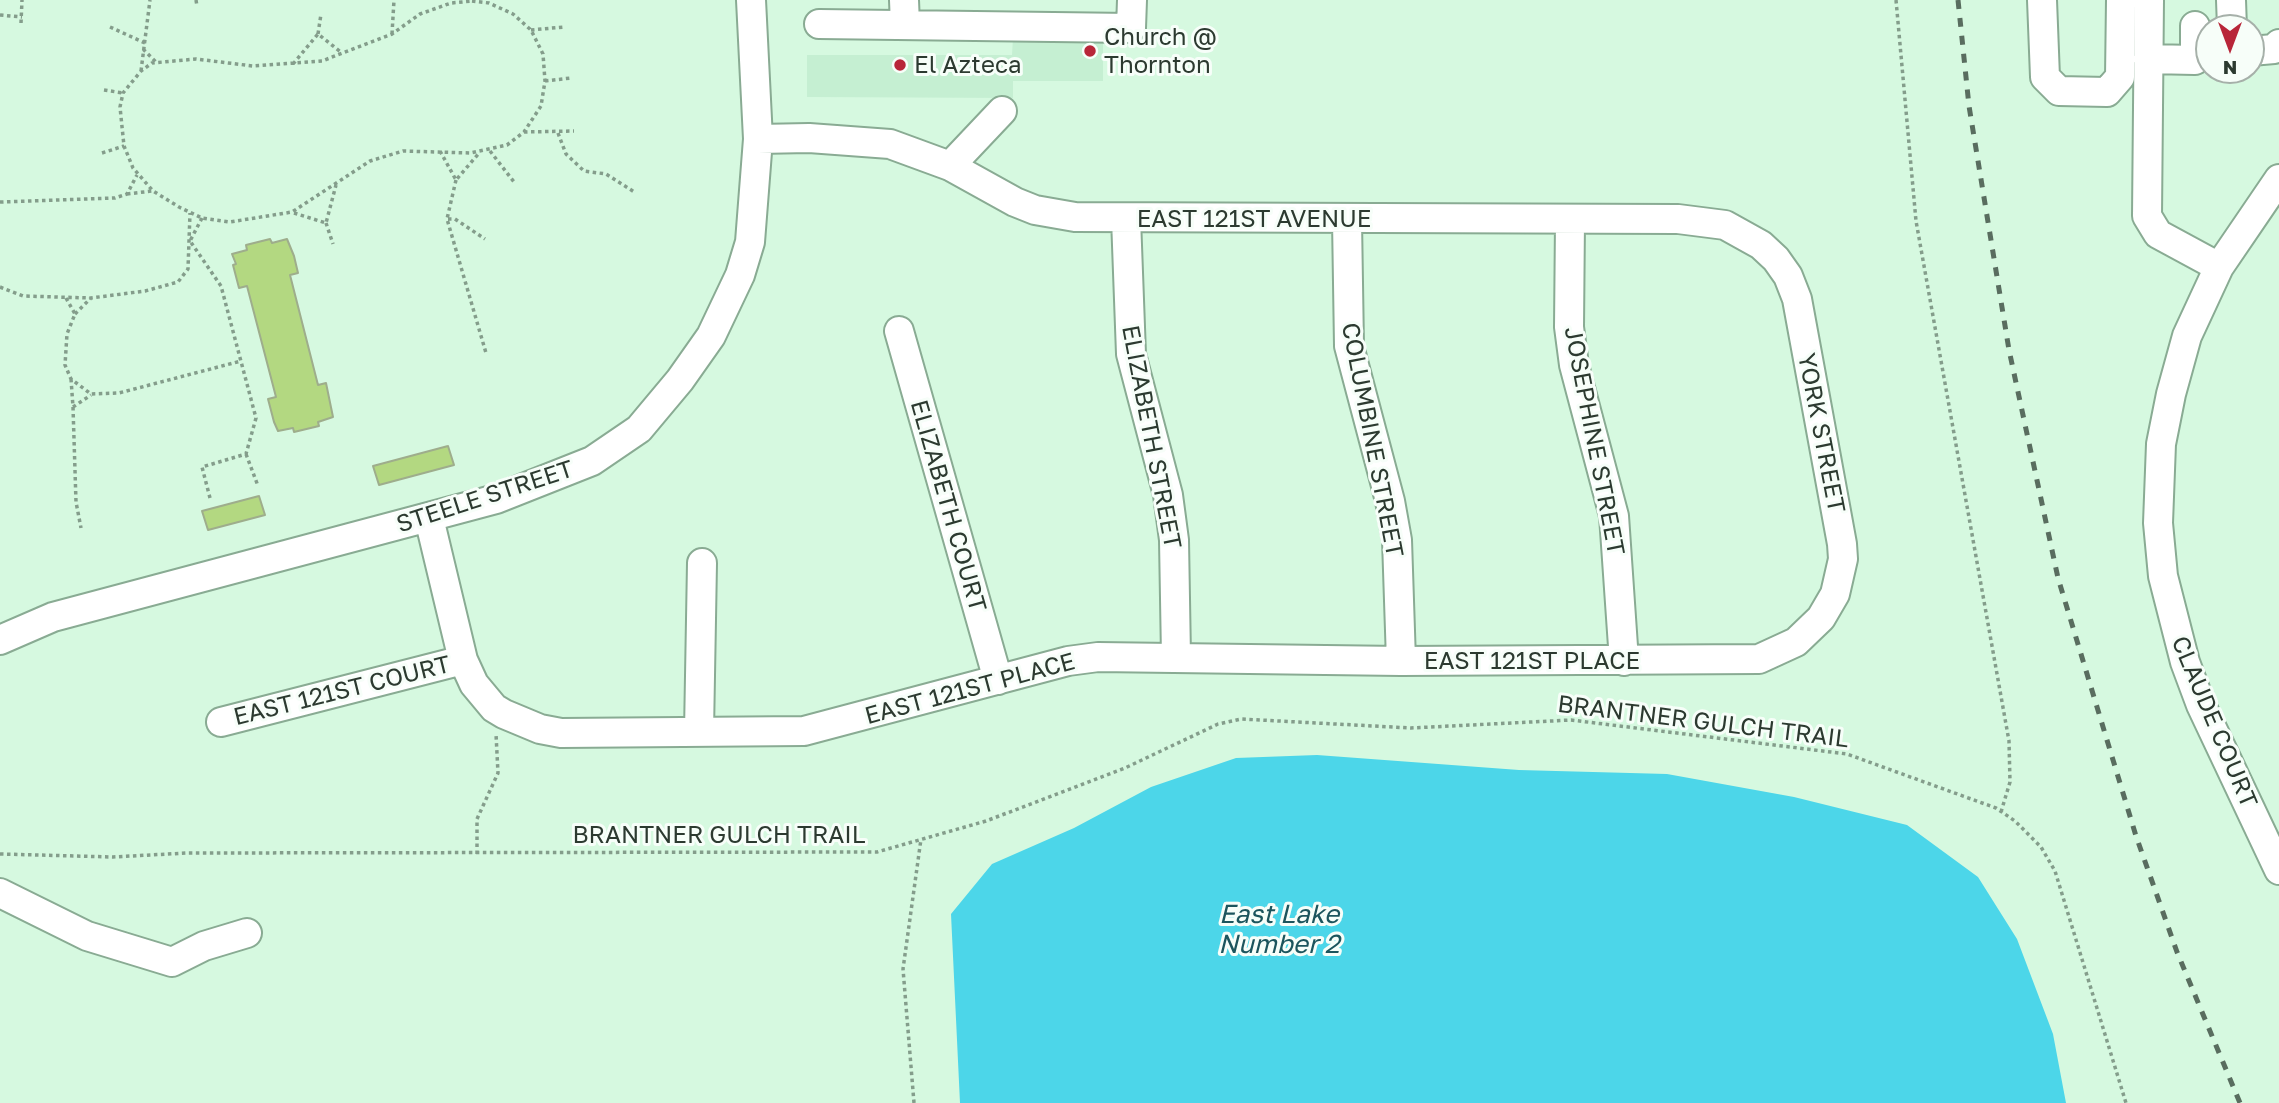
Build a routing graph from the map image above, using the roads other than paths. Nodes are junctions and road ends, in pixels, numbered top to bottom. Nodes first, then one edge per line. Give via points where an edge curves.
1 (751, 0) edge
2 (1132, 0) edge
3 (2042, 0) edge
4 (2120, 0) edge
5 (2149, 0) edge
6 (904, 13) edge
7 (819, 24) dead end
8 (2195, 26) dead end
9 (2148, 59) junction
10 (1002, 111) dead end
11 (758, 139) junction
12 (950, 166) junction
13 (2279, 178) edge
14 (1126, 218) junction
15 (1347, 220) junction
16 (1570, 220) junction
17 (1761, 245) joint
18 (2218, 267) junction
19 (899, 331) dead end
20 (429, 518) junction
21 (702, 563) dead end
22 (1814, 626) joint
23 (0, 640) edge
24 (1176, 657) junction
25 (463, 660) junction
26 (1401, 660) junction
27 (1624, 661) junction
28 (998, 680) junction
29 (221, 722) dead end
30 (699, 732) junction
31 (2279, 870) edge
32 (0, 894) edge
33 (247, 933) dead end

1 - 11 street, STEELE STREET
2 - 6 street via 1131,28
3 - 4 street via 2045,77 2059,91 2107,92 2120,77
5 - 9 street
6 - 7 street
8 - 9 street via 2194,60
9 - 18 street via 2147,216 2158,234
10 - 12 street
11 - 12 street, EAST 121ST AVENUE via 870,141 908,149
11 - 20 street, STEELE STREET via 753,225 740,275 696,359 639,429 592,461
12 - 14 street, EAST 121ST AVENUE via 1034,210
13 - 18 street, CLAUDE COURT
14 - 15 street, EAST 121ST AVENUE
14 - 24 street, ELIZABETH STREET via 1130,354 1168,495 1174,540
15 - 16 street, EAST 121ST AVENUE
15 - 26 street, COLUMBINE STREET via 1349,346 1397,540
16 - 17 street, EAST 121ST AVENUE via 1716,222
16 - 27 street, JOSEPHINE STREET via 1574,365 1614,516
17 - 22 street, YORK STREET via 1788,276 1797,299 1842,544 1835,594
18 - 31 street, CLAUDE COURT via 2187,336 2171,394 2158,480 2160,560 2185,662
19 - 28 street, ELIZABETH COURT
20 - 23 street, STEELE STREET via 53,617
20 - 25 street, EAST 121ST PLACE
21 - 30 street
22 - 27 street, EAST 121ST PLACE via 1796,642 1759,659
24 - 26 street, EAST 121ST PLACE
24 - 28 street, EAST 121ST PLACE via 1068,660
25 - 29 street, EAST 121ST COURT
25 - 30 street, EAST 121ST PLACE via 474,684 494,708 519,722 561,733
26 - 27 street, EAST 121ST PLACE
28 - 30 street, EAST 121ST PLACE via 804,731
32 - 33 street via 87,936 172,962

